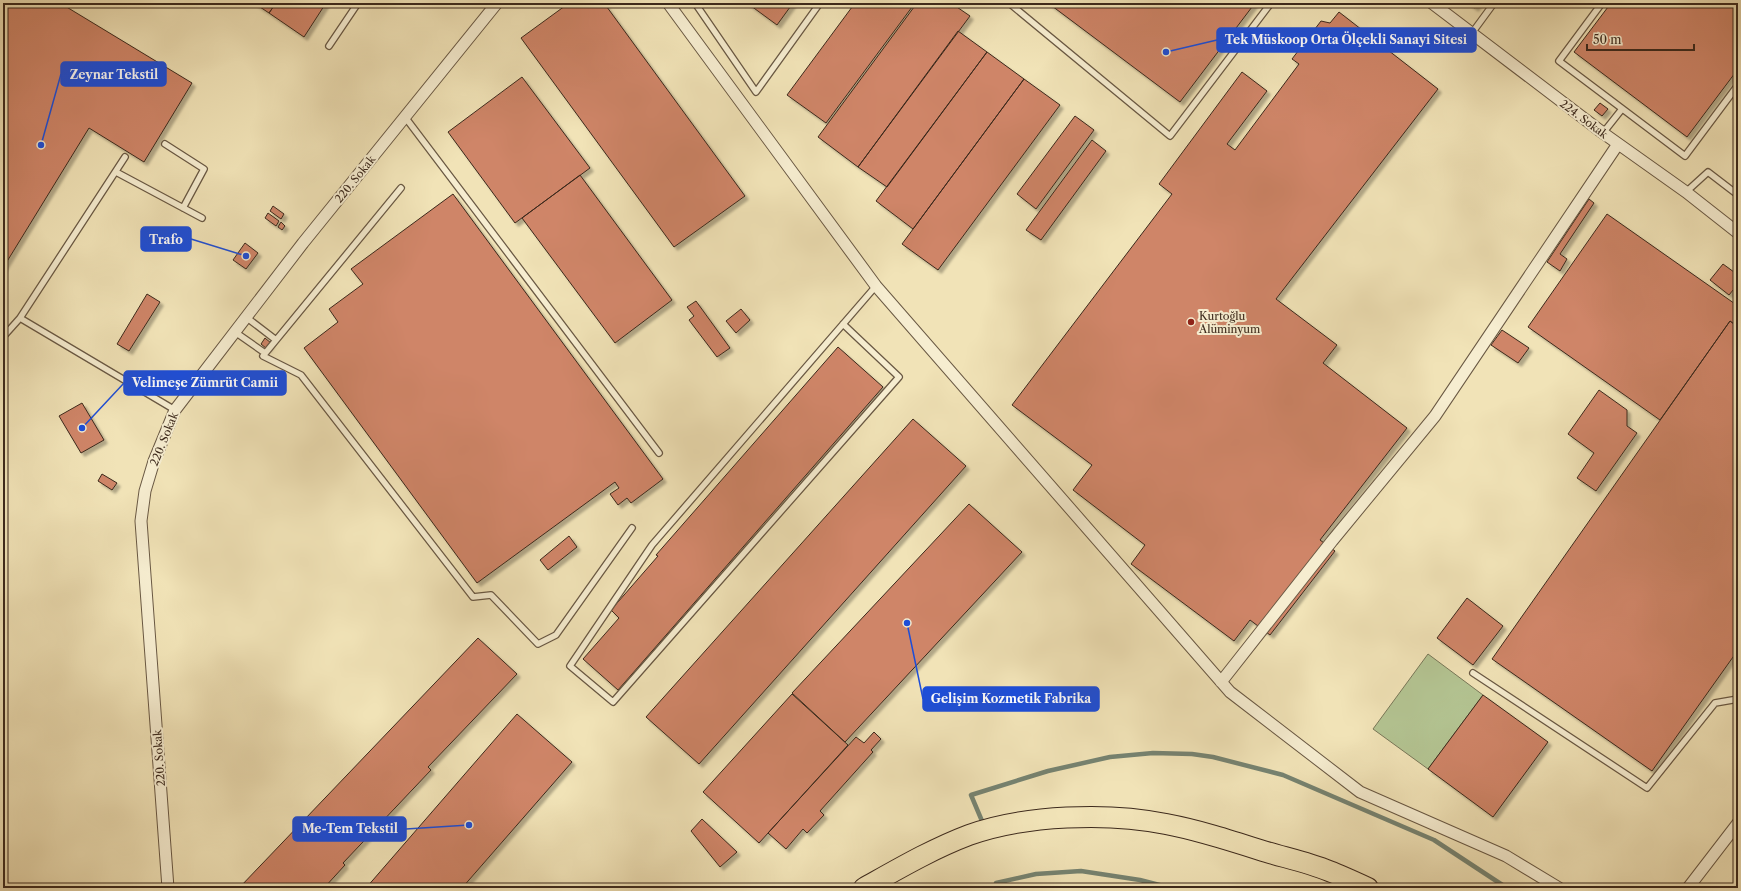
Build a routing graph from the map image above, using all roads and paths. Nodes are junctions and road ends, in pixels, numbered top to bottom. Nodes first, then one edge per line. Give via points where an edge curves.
1 (358, 3) edge
2 (497, 3) edge
3 (668, 3) edge
4 (695, 3) edge
5 (820, 3) edge
6 (1009, 3) edge
7 (1271, 3) edge
8 (1432, 3) edge
9 (1494, 3) edge
10 (1602, 3) edge
11 (1472, 33) junction
12 (329, 46) dead end
13 (1738, 85) edge
14 (1622, 109) junction
15 (405, 117) junction
16 (1603, 133) junction
17 (165, 144) dead end
18 (1618, 144) junction
19 (125, 157) dead end
20 (116, 172) junction
21 (401, 188) dead end
22 (1686, 192) junction
23 (1738, 195) edge
24 (183, 208) junction
25 (202, 218) dead end
26 (1738, 233) edge
27 (876, 286) junction
28 (246, 317) junction
29 (20, 318) junction
30 (843, 324) junction
31 (235, 332) junction
32 (3, 337) edge
33 (276, 340) junction
34 (265, 353) junction
35 (174, 410) junction
36 (659, 453) dead end
37 (632, 528) dead end
38 (1473, 673) dead end
39 (1221, 682) junction
40 (1738, 700) edge
41 (1738, 823) edge
42 (168, 888) edge
43 (864, 888) edge
44 (1368, 888) edge
45 (1559, 888) edge
46 (1688, 888) edge

1 - 12 lane
2 - 15 street, 220. Sokak
3 - 27 street
4 - 5 lane via 756,92
6 - 7 lane via 1170,136
8 - 11 street, 224. Sokak
9 - 11 lane
10 - 14 lane via 1559,62
11 - 16 street, 224. Sokak
13 - 14 lane via 1685,156
14 - 16 lane
15 - 28 street, 220. Sokak
15 - 36 lane
16 - 18 street, 224. Sokak
17 - 24 lane via 204,169
18 - 22 street, 224. Sokak
18 - 39 street via 1435,416
19 - 20 lane
20 - 24 lane
20 - 29 lane
21 - 33 lane
22 - 23 lane via 1708,172
22 - 26 street, 224. Sokak
24 - 25 lane
27 - 30 lane
27 - 39 street
28 - 31 street, 220. Sokak
28 - 33 lane
29 - 32 lane
29 - 35 lane
30 - 30 lane via 652,545 570,666 613,702 899,376
31 - 34 lane
31 - 35 street, 220. Sokak
33 - 34 lane
34 - 37 lane via 262,356 301,375 473,597 491,595 538,644 556,635
35 - 42 street, 220. Sokak via 145,491 141,521
38 - 40 lane via 1647,788 1715,703
39 - 45 street via 1230,692 1360,792 1506,856
41 - 46 street
43 - 44 highway via 926,853 970,835 1038,820 1077,817 1166,824 1232,841 1328,871

